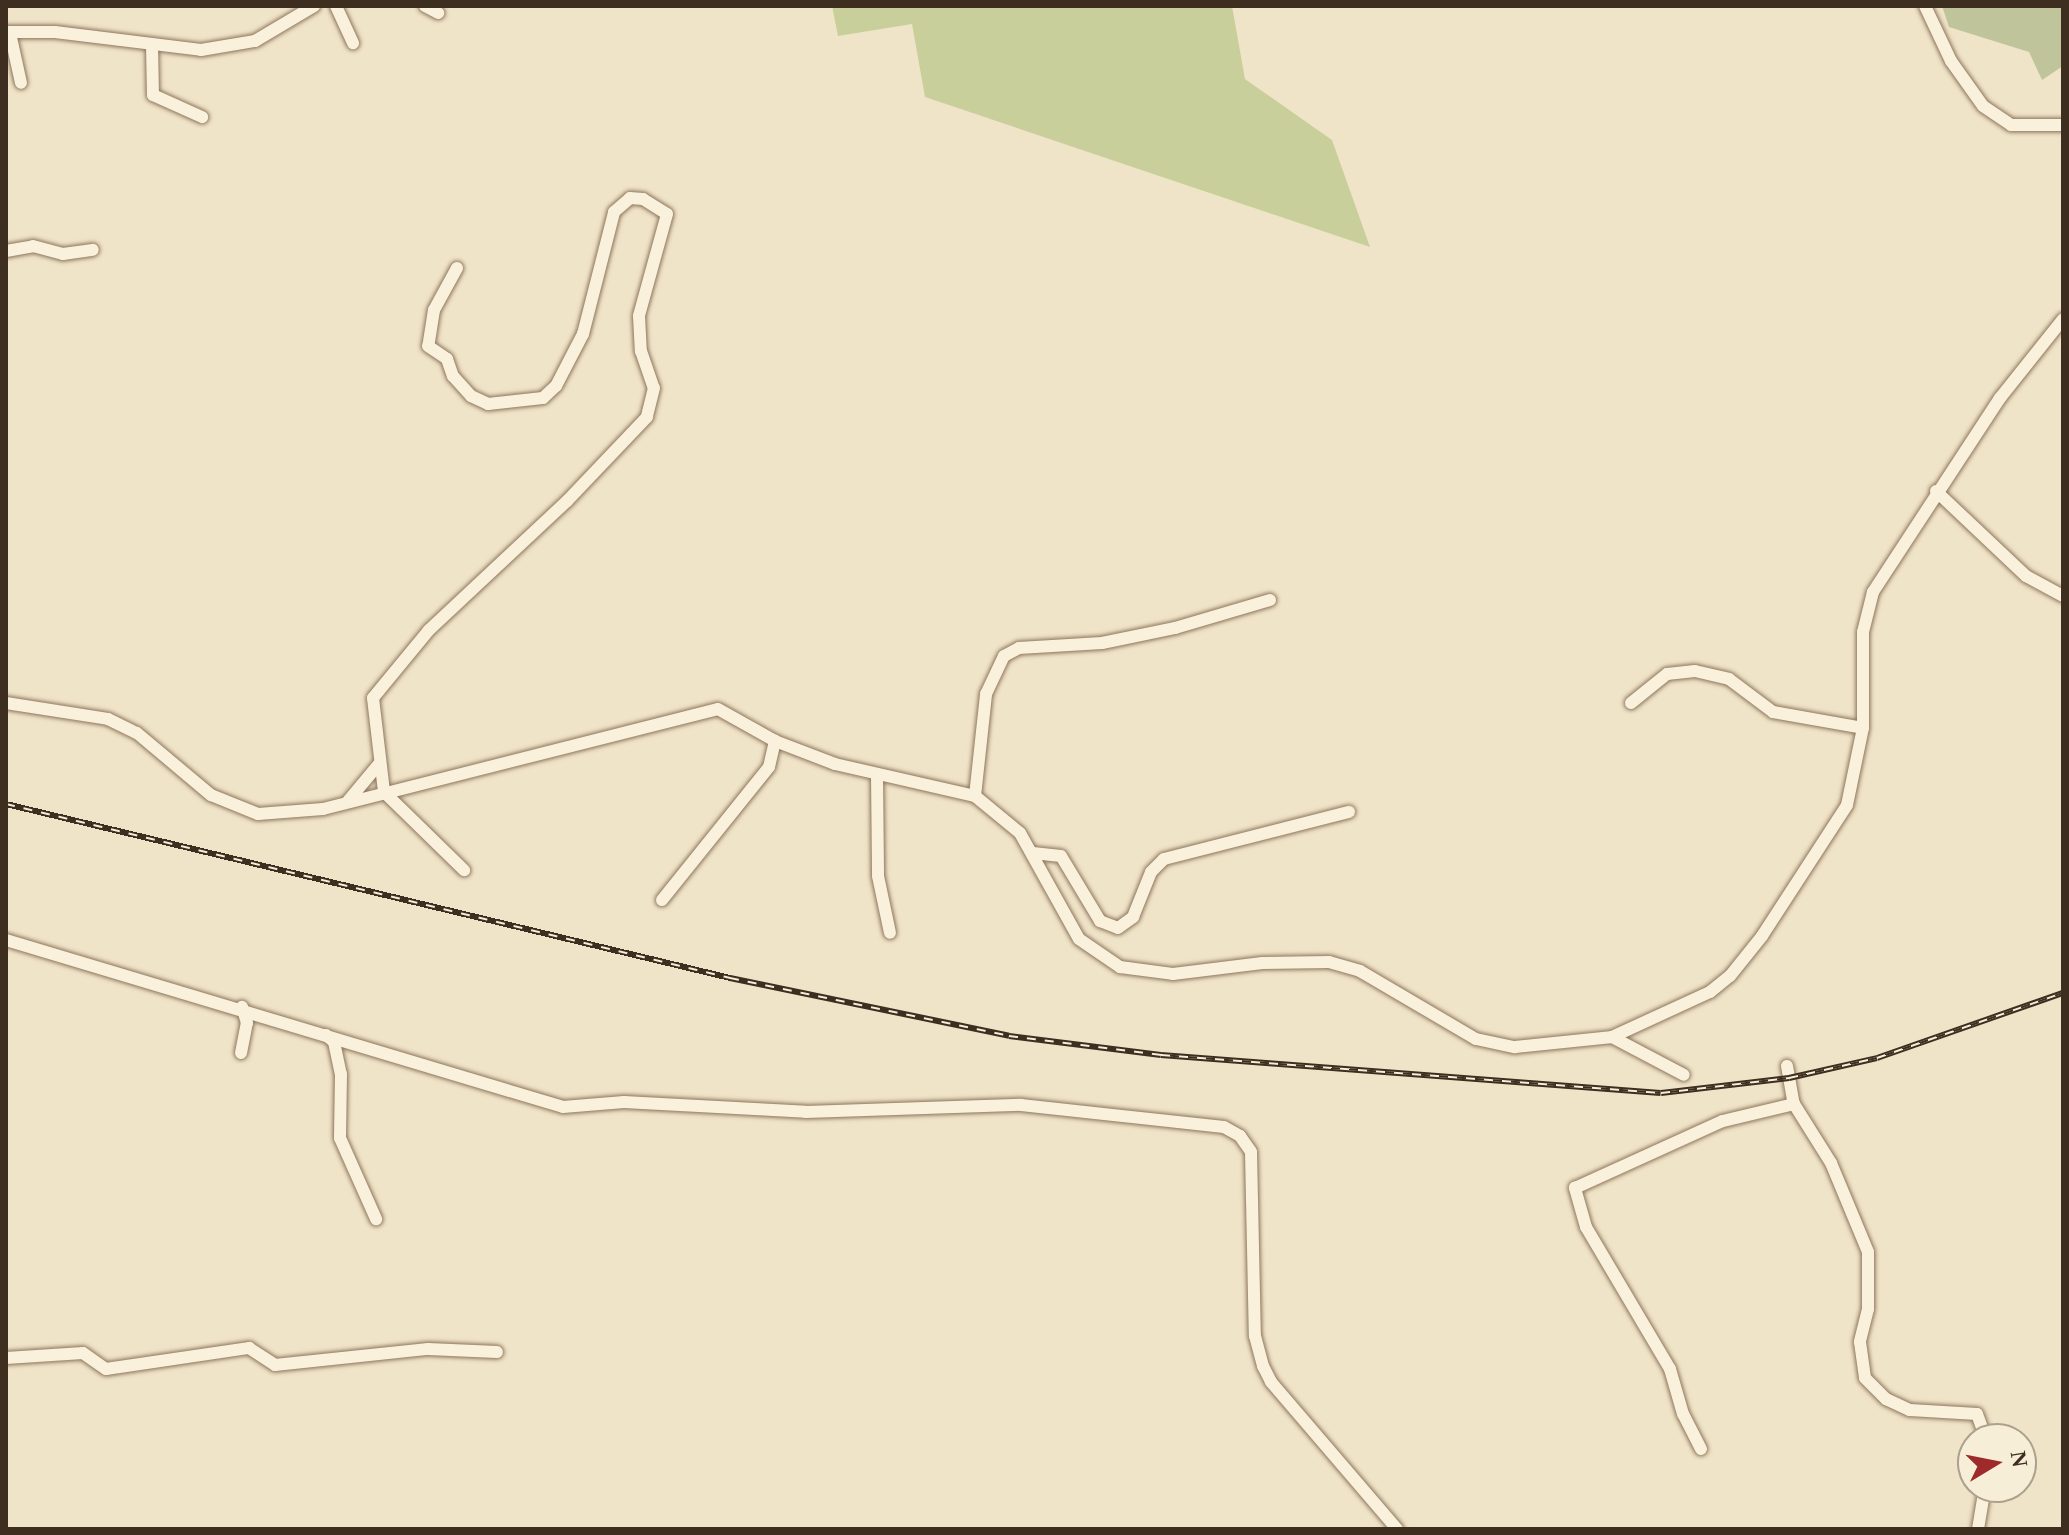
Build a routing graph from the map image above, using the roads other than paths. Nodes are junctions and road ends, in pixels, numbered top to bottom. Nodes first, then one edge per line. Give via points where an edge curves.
1 (314, 6) edge
2 (336, 6) edge
3 (425, 6) edge
4 (1925, 6) edge
5 (438, 13) dead end
6 (8, 33) edge
7 (353, 43) dead end
8 (152, 44) junction
9 (21, 83) dead end
10 (202, 117) dead end
11 (2063, 125) edge
12 (93, 250) dead end
13 (6, 251) edge
14 (457, 268) dead end
15 (2063, 319) edge
16 (1936, 491) junction
17 (2063, 596) edge
18 (1270, 600) dead end
19 (6, 703) edge
20 (1631, 703) dead end
21 (1863, 728) junction
22 (775, 741) junction
23 (379, 764) junction
24 (877, 775) junction
25 (384, 792) junction
26 (975, 796) junction
27 (345, 803) junction
28 (1349, 812) dead end
29 (1033, 853) junction
30 (464, 870) dead end
31 (662, 900) dead end
32 (890, 933) dead end
33 (6, 940) edge
34 (242, 1007) junction
35 (323, 1033) junction
36 (1612, 1037) junction
37 (241, 1053) dead end
38 (1787, 1066) dead end
39 (1684, 1075) dead end
40 (1794, 1104) junction
41 (376, 1219) dead end
42 (497, 1352) dead end
43 (6, 1358) edge
44 (1980, 1423) edge
45 (1701, 1449) dead end
46 (1982, 1503) edge
47 (1397, 1529) edge
48 (1978, 1529) edge

1 - 8 street via 255,41 201,50
2 - 7 street
3 - 5 street
4 - 11 street via 1951,61 1983,106 2011,125
6 - 8 street via 55,32
6 - 9 street
8 - 10 street via 153,95
12 - 13 street via 63,254 33,246
14 - 23 street via 434,310 428,346 447,359 453,376 471,396 488,404 529,401 556,386 583,334 614,212 630,198 643,199 667,214 639,316 641,351 654,388 647,417 429,630 377,693 373,717
15 - 16 street
16 - 17 street via 2026,576
16 - 21 street via 1867,610
18 - 26 street via 1175,628 1102,643 1019,648 1004,656 986,694
19 - 27 street via 108,719 137,733 211,795 250,813 303,812
20 - 21 street via 1667,674 1695,671 1729,679 1773,712
21 - 36 street via 1847,805 1738,966 1710,992
22 - 24 street
22 - 25 street via 718,709 703,708
22 - 31 street via 769,767
23 - 25 street
23 - 27 street
24 - 26 street
24 - 32 street via 878,876
25 - 27 street
25 - 30 street
26 - 29 street via 998,811
28 - 29 street via 1164,859 1151,872 1133,917 1118,928 1100,921 1061,856
29 - 36 street via 1079,939 1120,967 1173,974 1262,963 1329,962 1360,971 1476,1039 1498,1045
33 - 34 street
34 - 35 street
34 - 37 street via 247,1023
35 - 41 street via 334,1042 341,1074 340,1138
35 - 47 street via 364,1051 423,1062 581,1109 624,1102 806,1112 1021,1105 1224,1127 1240,1136 1251,1152 1253,1310 1263,1366
36 - 39 street
38 - 40 street
40 - 44 street via 1831,1163 1868,1252 1868,1309 1860,1342 1865,1378 1886,1399 1910,1410 1977,1414
40 - 45 street via 1723,1121 1575,1188 1586,1227 1670,1369 1683,1414
42 - 43 street via 428,1349 275,1365 249,1348 106,1369 83,1353
46 - 48 street

